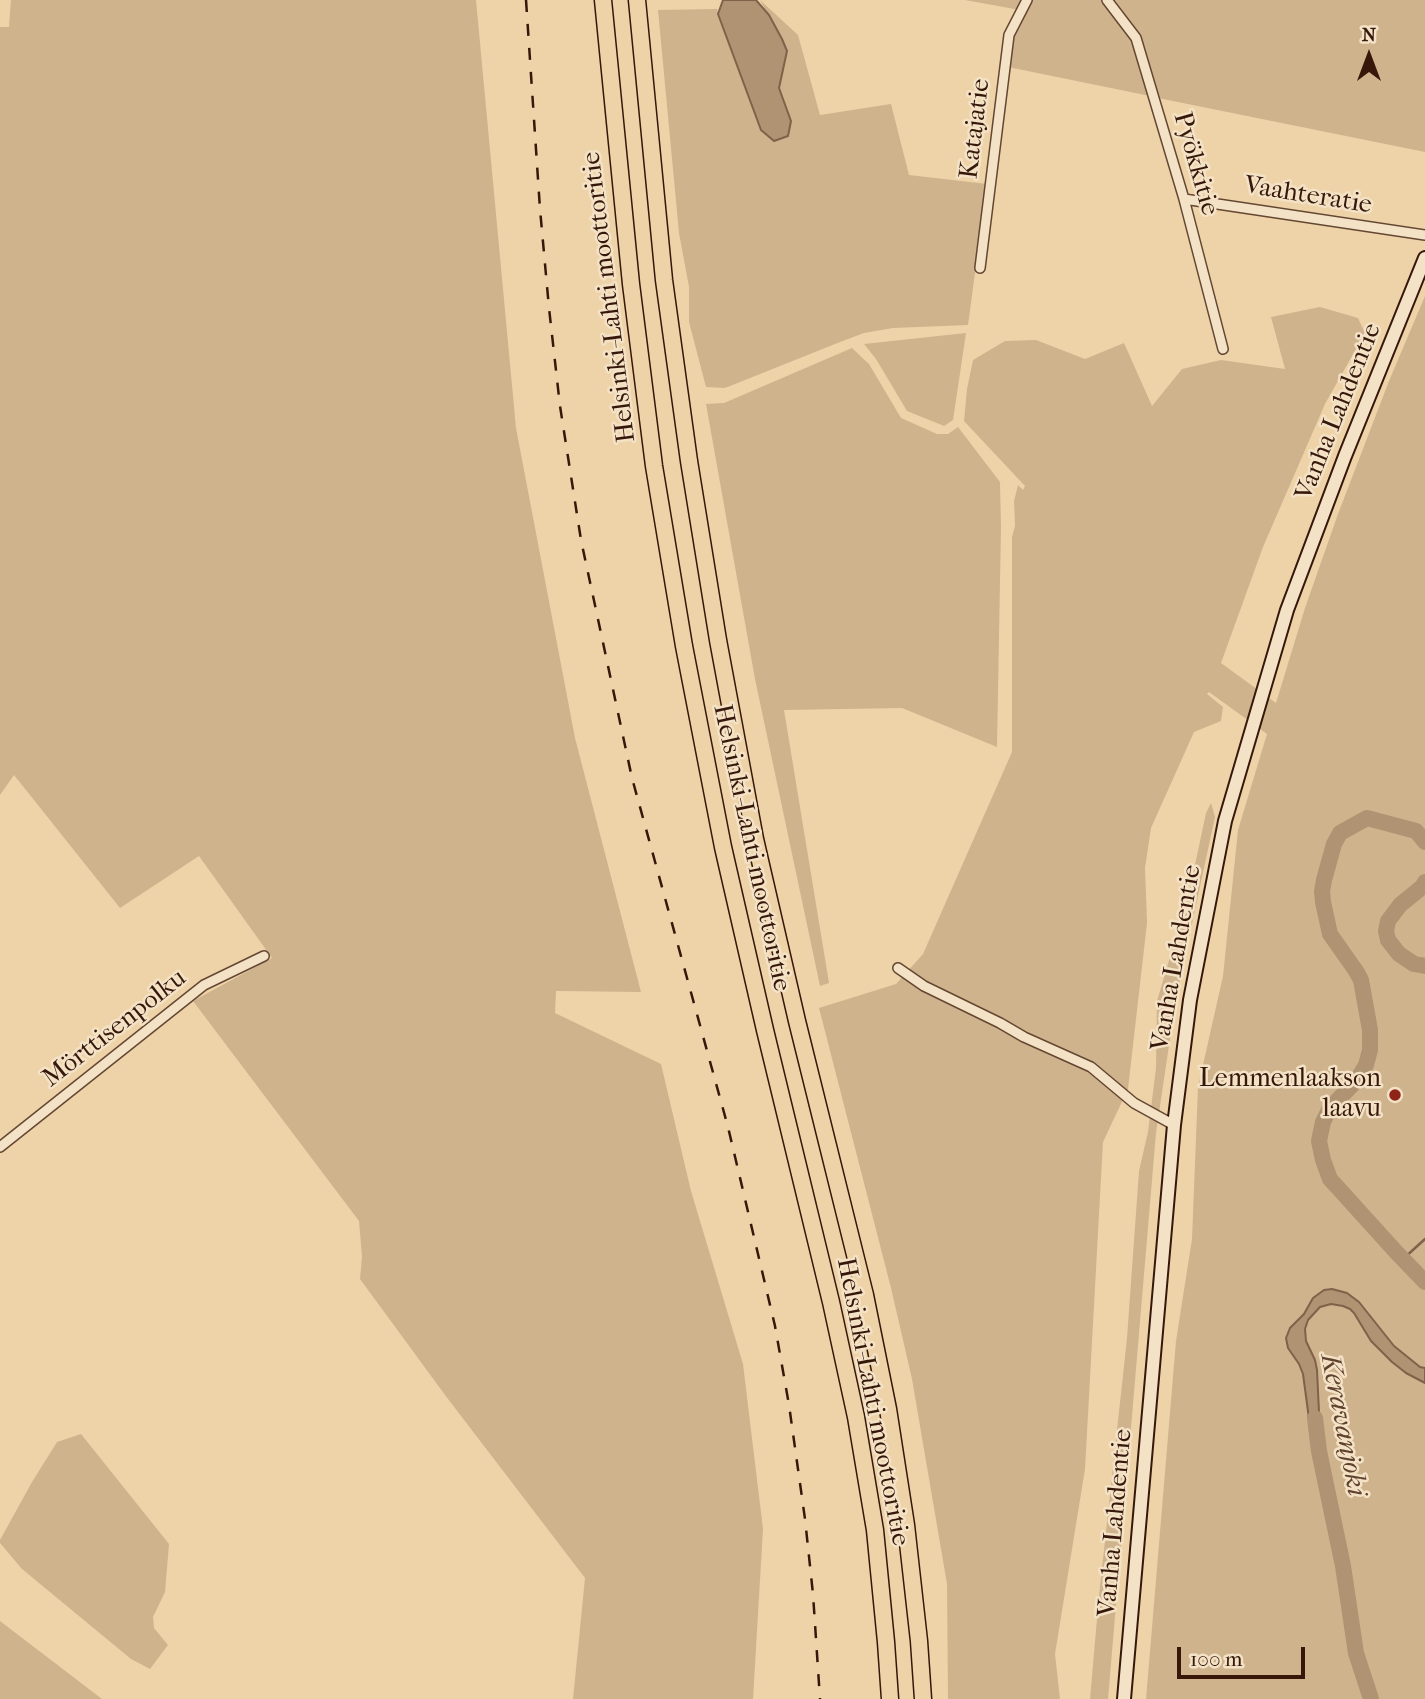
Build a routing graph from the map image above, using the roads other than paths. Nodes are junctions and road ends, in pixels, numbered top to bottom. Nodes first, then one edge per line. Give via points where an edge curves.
1 (603, 0) edge
2 (637, 0) edge
3 (1027, 0) edge
4 (1107, 0) edge
5 (1185, 199) junction
6 (1425, 235) edge
7 (1425, 258) edge
8 (980, 268) dead end
9 (1223, 349) dead end
10 (264, 956) dead end
11 (898, 968) dead end
12 (1174, 1125) junction
13 (0, 1147) edge
14 (890, 1699) edge
15 (923, 1699) edge
16 (1124, 1699) edge

1 - 14 highway, Helsinki-Lahti moottoritie via 632,297 684,646 729,873 856,1417 874,1530
2 - 15 highway, Helsinki-Lahti moottoritie via 664,280 718,640 755,839 865,1295 888,1409 906,1525
3 - 8 street, Katajatie via 1009,35
4 - 5 street, Pyökkitie via 1136,38
5 - 6 street, Vaahteratie
5 - 9 street, Pyökkitie
7 - 12 main road, Vanha Lahdentie via 1287,610 1225,821 1189,1000
10 - 13 street, Mörttisenpolku via 204,985
11 - 12 street via 924,986 1090,1067 1134,1102
12 - 16 main road, Vanha Lahdentie

